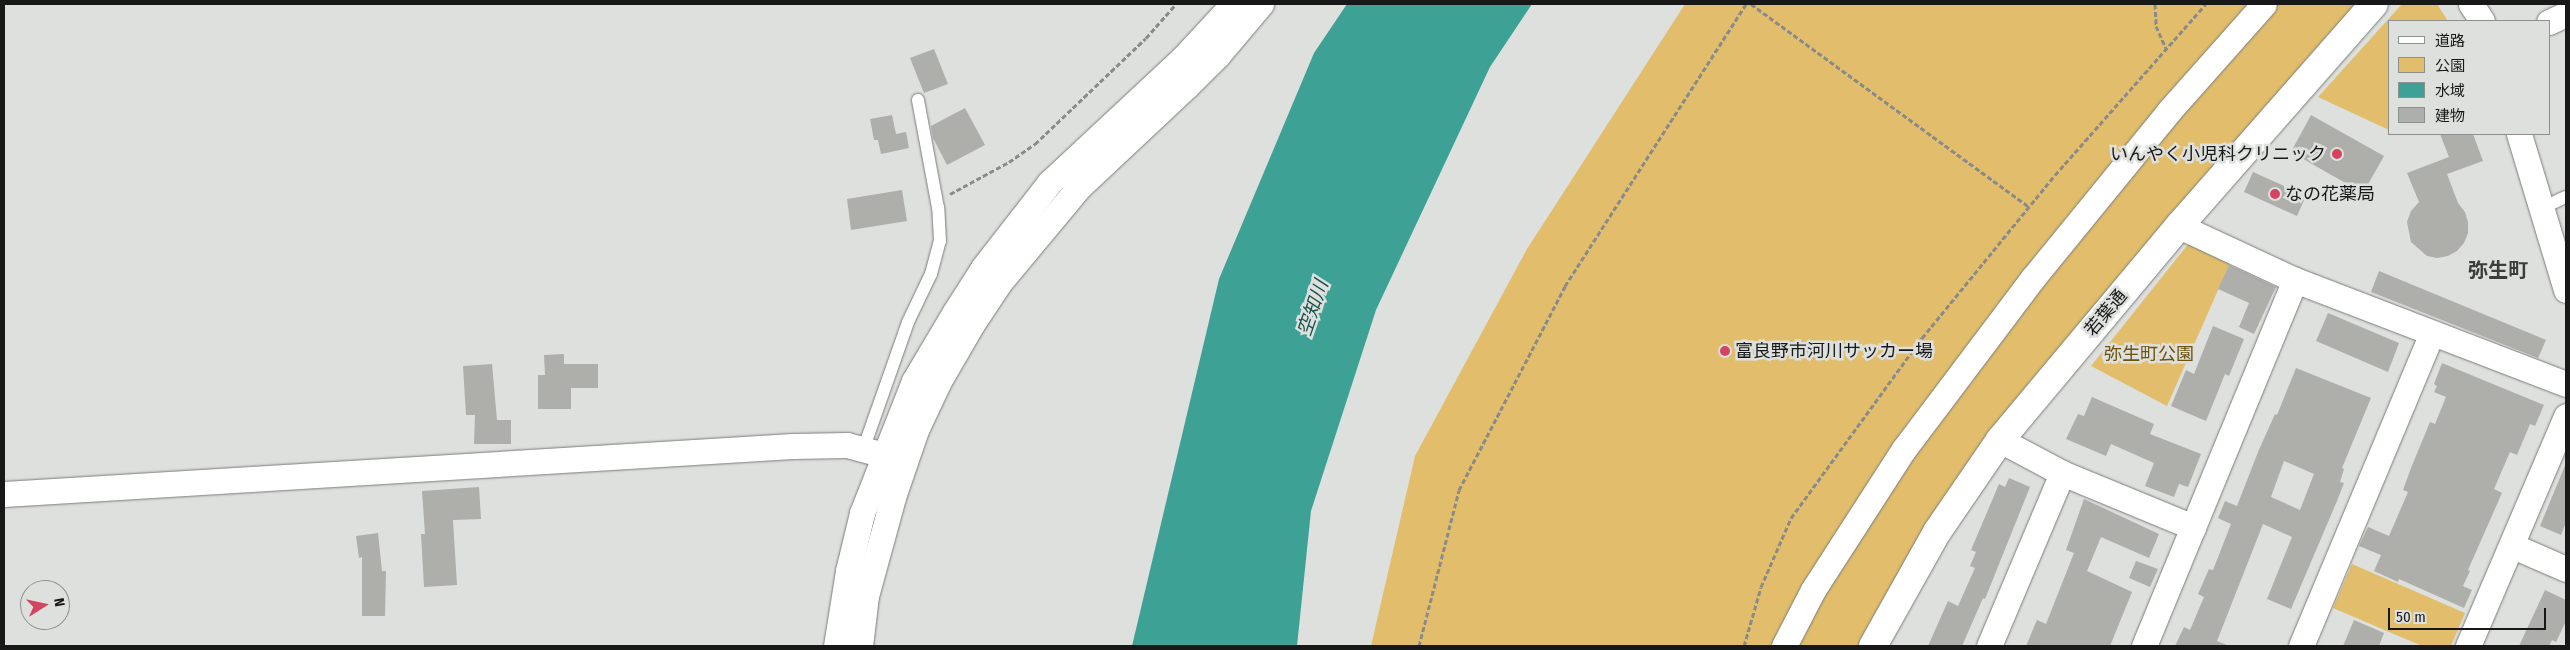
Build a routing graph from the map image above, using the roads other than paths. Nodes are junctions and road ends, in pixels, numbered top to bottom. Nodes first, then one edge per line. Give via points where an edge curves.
1 (1233, 4) edge
2 (1261, 4) edge
3 (2264, 4) edge
4 (2374, 4) edge
5 (2472, 4) edge
6 (2566, 14) edge
7 (2481, 20) edge
8 (2550, 22) edge
9 (918, 100) dead end
10 (2519, 135) edge
11 (2566, 197) edge
12 (2542, 208) junction
13 (2179, 226) junction
14 (2295, 280) junction
15 (2566, 290) edge
16 (2432, 333) junction
17 (2566, 384) edge
18 (2566, 416) edge
19 (2000, 440) junction
20 (874, 452) junction
21 (2062, 473) junction
22 (4, 494) edge
23 (2193, 527) junction
24 (2513, 546) junction
25 (2566, 569) edge
26 (836, 646) edge
27 (860, 646) edge
28 (1784, 646) edge
29 (1873, 646) edge
30 (1989, 646) edge
31 (2144, 646) edge
32 (2301, 646) edge
33 (2468, 646) edge

1 - 20 street via 1183,58 1050,182 1014,226 978,275
2 - 27 street via 1194,80 1080,186 1000,282 972,324 939,381 916,430 893,497 866,596
3 - 28 street via 2169,111 2033,278 1904,448 1814,590
4 - 13 street, 若葉通
5 - 7 street
6 - 8 street
9 - 20 lane via 940,241 931,274 908,322
10 - 12 street
11 - 12 lane
12 - 15 street
13 - 14 street
13 - 19 street, 若葉通
14 - 16 street
14 - 23 street
16 - 17 street
16 - 32 street
18 - 24 street
19 - 21 street
19 - 29 street, 若葉通 via 1937,532
20 - 22 street via 847,446 793,446
20 - 26 street via 848,571
21 - 23 street
21 - 30 street
23 - 31 street
24 - 25 street
24 - 33 street

